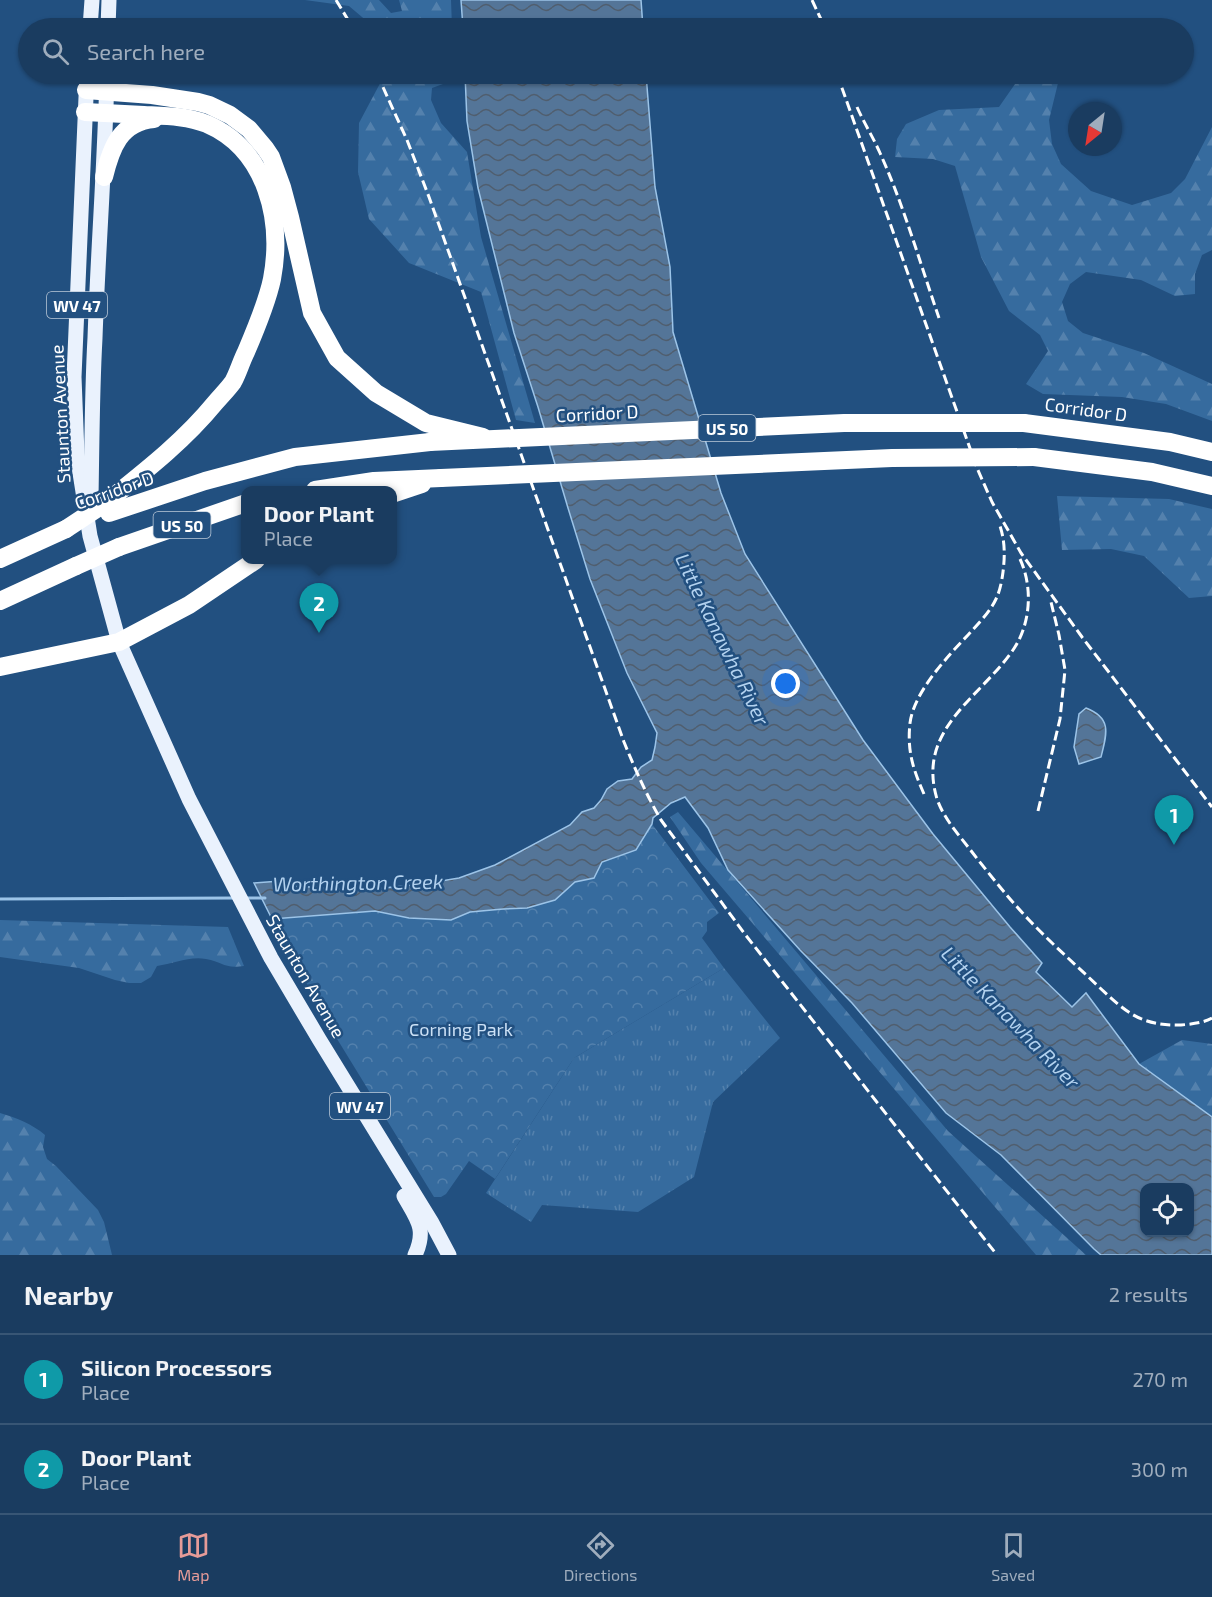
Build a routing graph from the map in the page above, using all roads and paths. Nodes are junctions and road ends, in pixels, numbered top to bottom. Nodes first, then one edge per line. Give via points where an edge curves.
1 (92, 0) edge
2 (109, 0) edge
3 (91, 18) edge
4 (108, 18) edge
5 (87, 84) edge
6 (107, 84) edge
7 (116, 84) edge
8 (85, 112) junction
9 (106, 113) junction
10 (173, 116) junction
11 (104, 177) junction
12 (490, 439) junction
13 (1212, 452) edge
14 (441, 478) junction
15 (341, 486) edge
16 (1212, 486) edge
17 (397, 493) edge
18 (241, 505) edge
19 (107, 508) junction
20 (90, 536) junction
21 (0, 559) edge
22 (250, 564) edge
23 (0, 601) edge
24 (119, 642) junction
25 (0, 668) edge
26 (374, 1128) junction
27 (446, 1249) edge
28 (415, 1254) edge

1 - 3 main road
2 - 4 main road
5 - 8 main road, Staunton Avenue / WV 47
6 - 9 main road, Staunton Avenue / WV 47
7 - 12 highway via 198,102 220,110 249,129 271,157 290,217 312,313 337,358 376,393 426,423
8 - 9 highway
8 - 20 main road, Staunton Avenue / WV 47 via 74,377 77,454
9 - 10 highway
9 - 11 main road, Staunton Avenue / WV 47
10 - 11 highway via 147,119 124,132 110,155
10 - 19 highway via 207,124 248,153 270,198 276,240 272,280 232,382 198,423
11 - 20 main road, Staunton Avenue / WV 47 via 94,347
12 - 13 highway, Corridor D / US 50, bridge via 844,423 1024,423 1170,442
12 - 19 highway, Corridor D / US 50, bridge via 294,457
14 - 15 highway, US 50
14 - 16 highway, US 50, bridge via 892,458 1034,457 1152,472
14 - 17 highway
18 - 23 highway, US 50, bridge via 119,547
19 - 21 highway, Corridor D, bridge
20 - 24 main road, Staunton Avenue / WV 47
22 - 24 highway via 189,605
24 - 25 highway
24 - 26 main road, Staunton Avenue / WV 47 via 189,799 271,958
26 - 27 main road, Staunton Avenue / WV 47
26 - 28 main road via 382,1157 420,1226
27 - 28 main road

